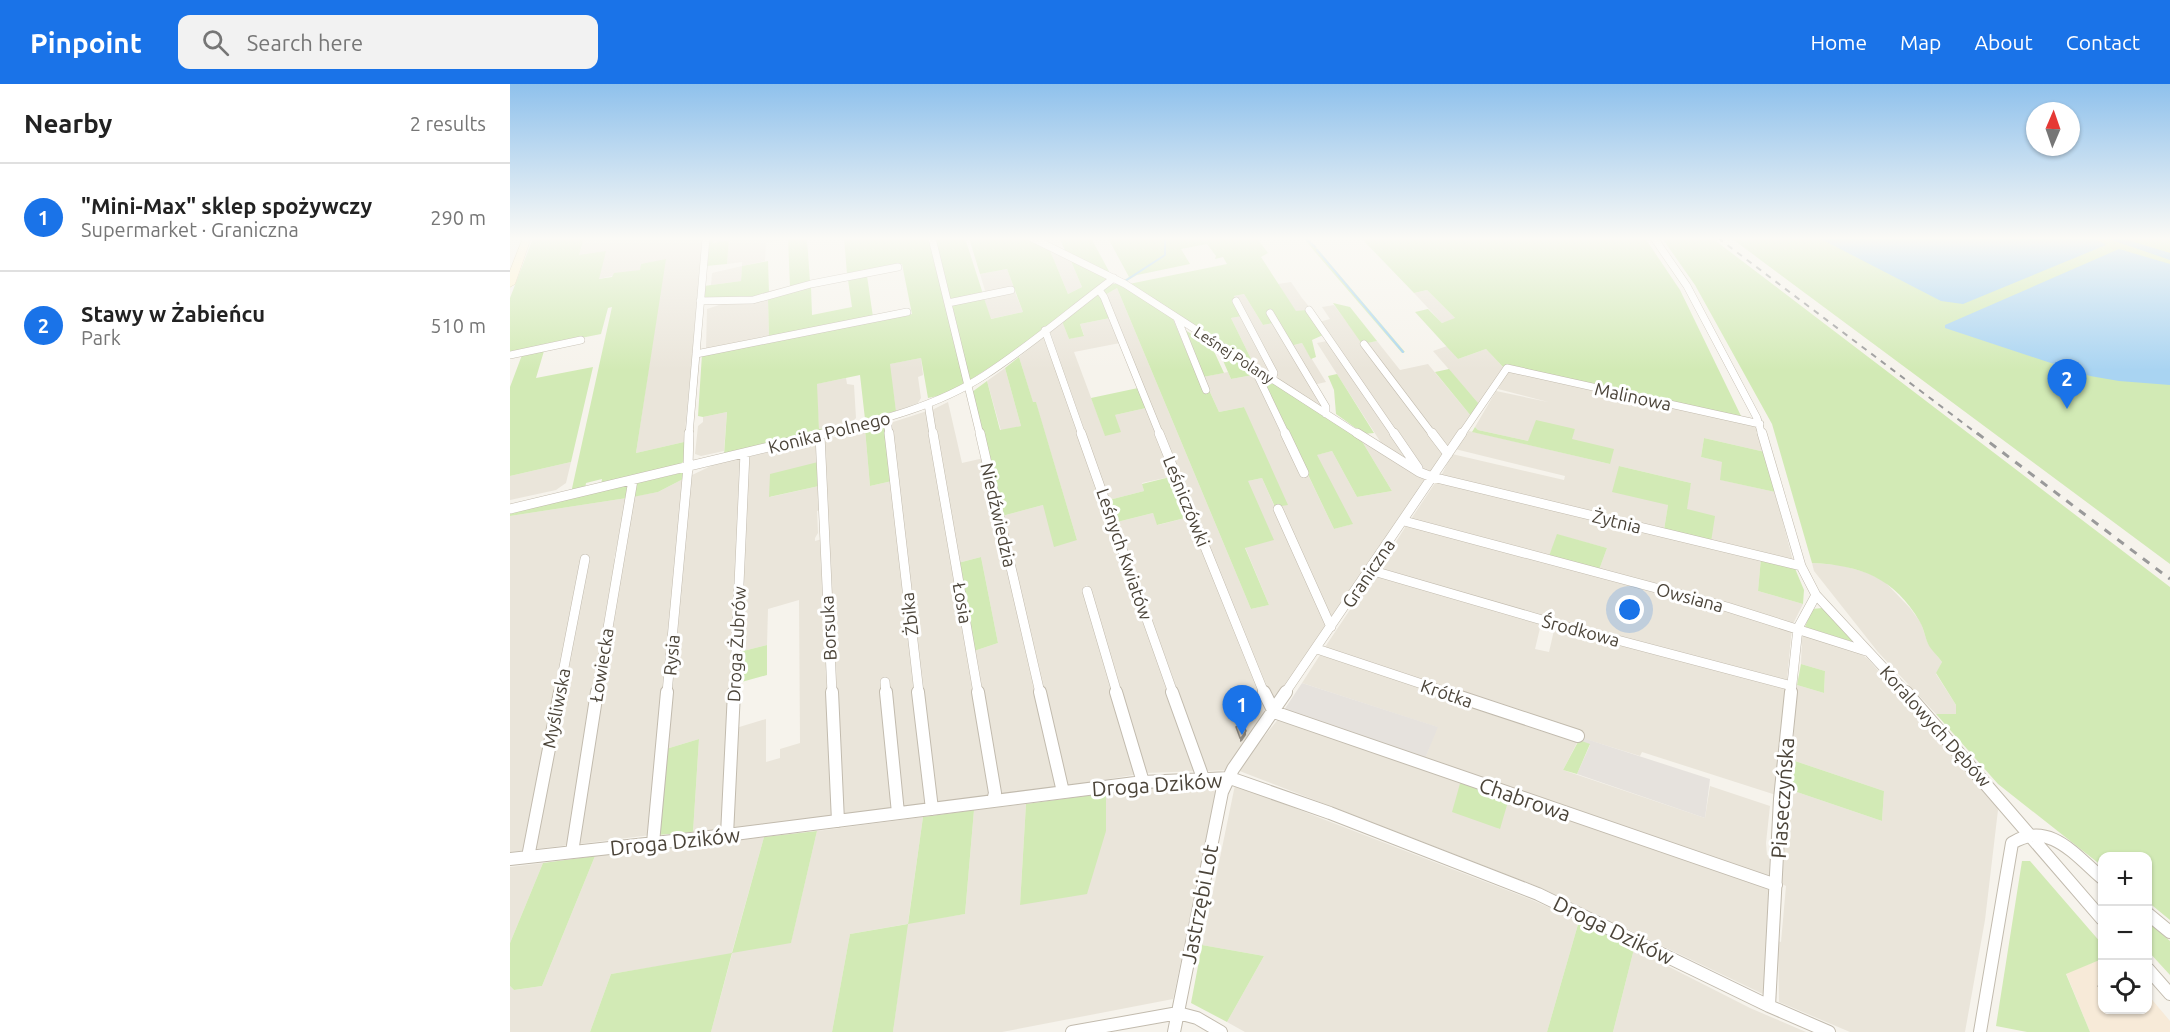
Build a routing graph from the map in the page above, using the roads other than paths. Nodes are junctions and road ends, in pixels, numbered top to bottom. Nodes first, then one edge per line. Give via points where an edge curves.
1 (702, 282) edge
2 (820, 282) edge
3 (943, 282) edge
4 (1109, 282) edge
5 (1121, 282) edge
6 (1684, 282) edge
7 (1011, 290) dead end
8 (1099, 290) junction
9 (700, 301) junction
10 (1236, 301) dead end
11 (948, 303) junction
12 (1309, 310) dead end
13 (907, 312) dead end
14 (1270, 313) dead end
15 (1177, 318) junction
16 (1045, 330) junction
17 (581, 340) dead end
18 (1364, 344) dead end
19 (696, 354) junction
20 (510, 355) edge
21 (1254, 368) junction
22 (1507, 368) joint
23 (1272, 380) junction
24 (968, 386) junction
25 (1206, 390) dead end
26 (928, 404) junction
27 (1326, 414) junction
28 (887, 419) junction
29 (1760, 424) junction
30 (820, 435) junction
31 (745, 453) junction
32 (1448, 454) junction
33 (688, 467) junction
34 (1419, 472) junction
35 (1304, 473) dead end
36 (1432, 477) junction
37 (633, 480) junction
38 (510, 509) edge
39 (1278, 509) dead end
40 (1404, 521) junction
41 (585, 559) dead end
42 (1801, 566) junction
43 (1370, 570) junction
44 (1087, 591) dead end
45 (1816, 595) junction
46 (1331, 627) junction
47 (1798, 628) junction
48 (1317, 649) junction
49 (1869, 652) junction
50 (885, 682) dead end
51 (1792, 686) junction
52 (1274, 712) junction
53 (1578, 736) dead end
54 (1203, 778) junction
55 (1230, 778) junction
56 (1143, 782) junction
57 (1063, 792) junction
58 (993, 801) junction
59 (932, 809) junction
60 (898, 813) junction
61 (838, 821) junction
62 (2031, 834) junction
63 (727, 835) junction
64 (653, 843) junction
65 (572, 852) junction
66 (528, 857) junction
67 (510, 859) edge
68 (2098, 874) edge
69 (1776, 885) junction
70 (2098, 913) edge
71 (2152, 917) edge
72 (2170, 933) edge
73 (2152, 974) edge
74 (2170, 994) edge
75 (1769, 1006) junction
76 (1178, 1013) junction
77 (1072, 1032) edge
78 (1174, 1032) edge
79 (1221, 1032) edge
80 (1829, 1032) edge
81 (1980, 1032) edge

1 - 9 street, Rysia
2 - 9 street via 753,300
3 - 11 street, Niedźwiedzia
4 - 8 street, Konika Polnego
5 - 15 street, Leśnej Polany
6 - 29 street, Koralowych Dębów
7 - 11 street
8 - 16 street, Konika Polnego
8 - 52 street, Leśniczówki
9 - 19 street, Rysia
10 - 23 street via 1274,373
11 - 24 street, Niedźwiedzia
12 - 34 street
13 - 19 street
14 - 27 street via 1326,407
15 - 21 street, Leśnej Polany
15 - 25 street
16 - 24 street, Konika Polnego
16 - 54 street, Leśnych Kwiatów
17 - 20 street
18 - 32 street
19 - 33 street, Rysia
21 - 23 street, Leśnej Polany
21 - 35 street
22 - 29 street, Malinowa
22 - 32 street, Graniczna
23 - 27 street, Leśnej Polany
24 - 26 street, Konika Polnego
24 - 57 street, Niedźwiedzia
26 - 28 street, Konika Polnego
26 - 58 street, Łosia via 982,712
27 - 34 street, Leśnej Polany
28 - 30 street, Konika Polnego
28 - 59 street, Żbika
29 - 42 street, Koralowych Dębów
30 - 31 street, Konika Polnego
30 - 61 street, Borsuka
31 - 33 street, Konika Polnego
31 - 63 street, Droga Żubrów
32 - 36 street, Graniczna
33 - 37 street, Konika Polnego
33 - 64 street, Rysia
34 - 36 street, Leśnej Polany
36 - 40 street, Graniczna
36 - 42 street, Żytnia
37 - 38 street, Konika Polnego
37 - 65 street, Łowiecka
39 - 46 street
40 - 43 street, Graniczna
40 - 47 street, Owsiana
41 - 66 street, Myśliwska
42 - 45 street, Koralowych Dębów
43 - 46 street, Graniczna
43 - 51 street, Środkowa
44 - 56 street
45 - 47 street, Piaseczyńska
45 - 49 street, Koralowych Dębów
46 - 48 street, Graniczna
47 - 49 street, Owsiana
47 - 51 street, Piaseczyńska
48 - 52 street, Graniczna
48 - 53 street, Krótka
49 - 62 street, Koralowych Dębów
50 - 60 street
51 - 69 street, Piaseczyńska
52 - 55 street, Graniczna
52 - 69 street, Chabrowa
54 - 55 street, Droga Dzików
54 - 56 street, Droga Dzików
55 - 75 street, Droga Dzików via 1538,894
55 - 76 street, Jastrzębi Lot via 1222,792
56 - 57 street, Droga Dzików
57 - 58 street, Droga Dzików
58 - 59 street, Droga Dzików
59 - 60 street, Droga Dzików
60 - 61 street, Droga Dzików
61 - 63 street, Droga Dzików
62 - 68 street via 2048,835
62 - 70 street, Koralowych Dębów
62 - 81 street via 2012,843
63 - 64 street, Droga Dzików
64 - 65 street, Droga Dzików
65 - 66 street, Droga Dzików
66 - 67 street, Droga Dzików
69 - 75 street, Piaseczyńska
71 - 72 street
73 - 74 street
75 - 80 street, Droga Dzików
76 - 77 street
76 - 78 street, Jastrzębi Lot
76 - 79 street via 1197,1018

